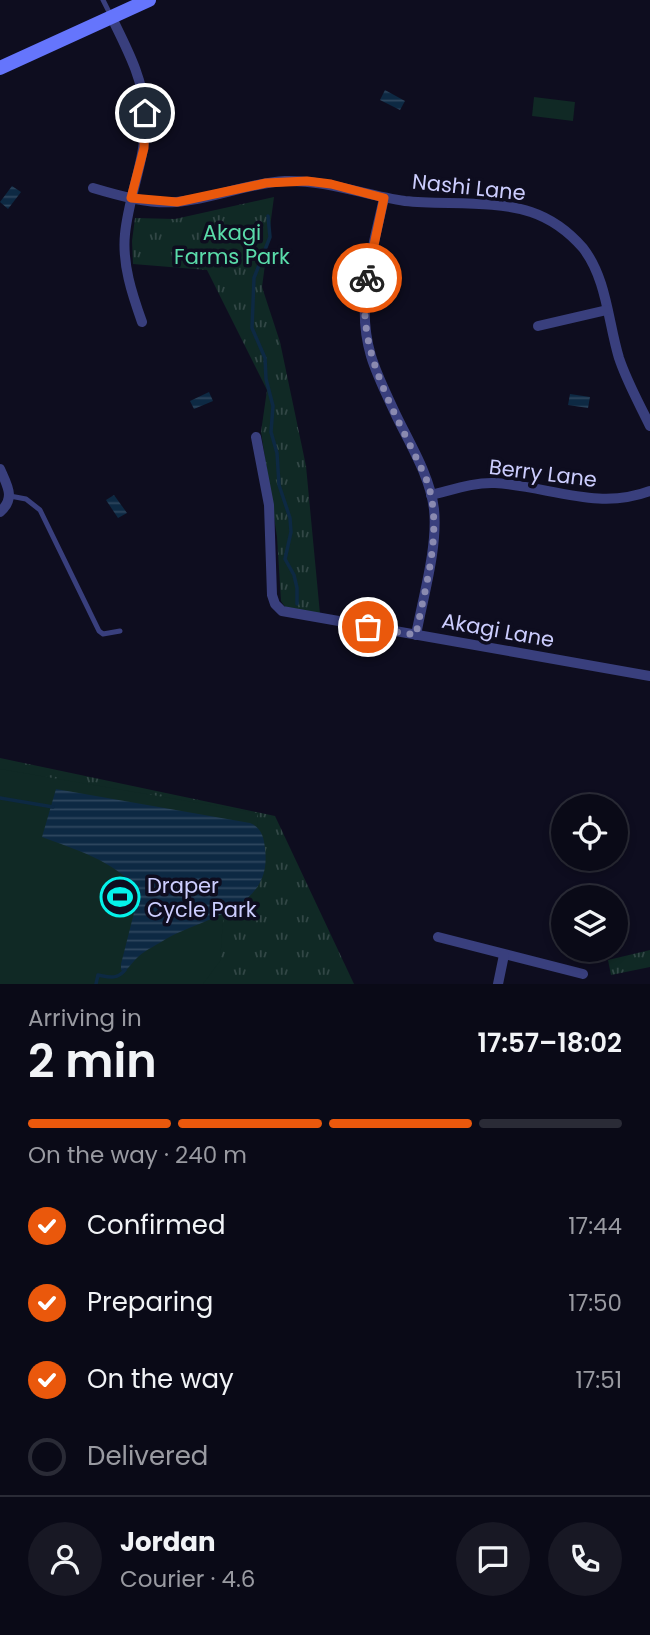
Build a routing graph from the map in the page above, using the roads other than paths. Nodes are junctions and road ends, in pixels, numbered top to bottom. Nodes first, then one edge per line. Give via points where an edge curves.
1 (103, 0) edge
2 (149, 0) edge
3 (112, 18) junction
4 (0, 68) edge
5 (93, 188) dead end
6 (131, 198) junction
7 (384, 198) junction
8 (607, 310) junction
9 (142, 322) dead end
10 (538, 326) dead end
11 (650, 425) edge
12 (256, 437) dead end
13 (0, 469) edge
14 (650, 491) edge
15 (431, 495) junction
16 (10, 496) junction
17 (0, 512) edge
18 (120, 631) dead end
19 (416, 635) junction
20 (650, 676) edge
21 (438, 937) dead end
22 (504, 955) junction
23 (583, 974) dead end
24 (498, 984) edge

1 - 3 lane
2 - 3 main road
3 - 4 main road
3 - 6 street via 139,78 145,113 144,148
5 - 6 street, Nashi Lane
6 - 7 street, Nashi Lane via 177,202 296,181 331,184
6 - 9 street via 124,256
7 - 8 street, Nashi Lane via 514,208 543,217 584,251 598,277
7 - 15 street, Akagi Lane via 365,290 366,332 377,374
8 - 10 street
8 - 11 street, Nashi Lane via 625,374
12 - 19 street via 269,505 272,595 278,608 288,614
13 - 16 street
14 - 15 street, Berry Lane via 608,500 484,483
15 - 19 street, Akagi Lane via 434,525
16 - 17 street
16 - 18 lane via 26,499 40,510 99,631
19 - 20 street, Akagi Lane
21 - 22 street
22 - 23 street
22 - 24 street

